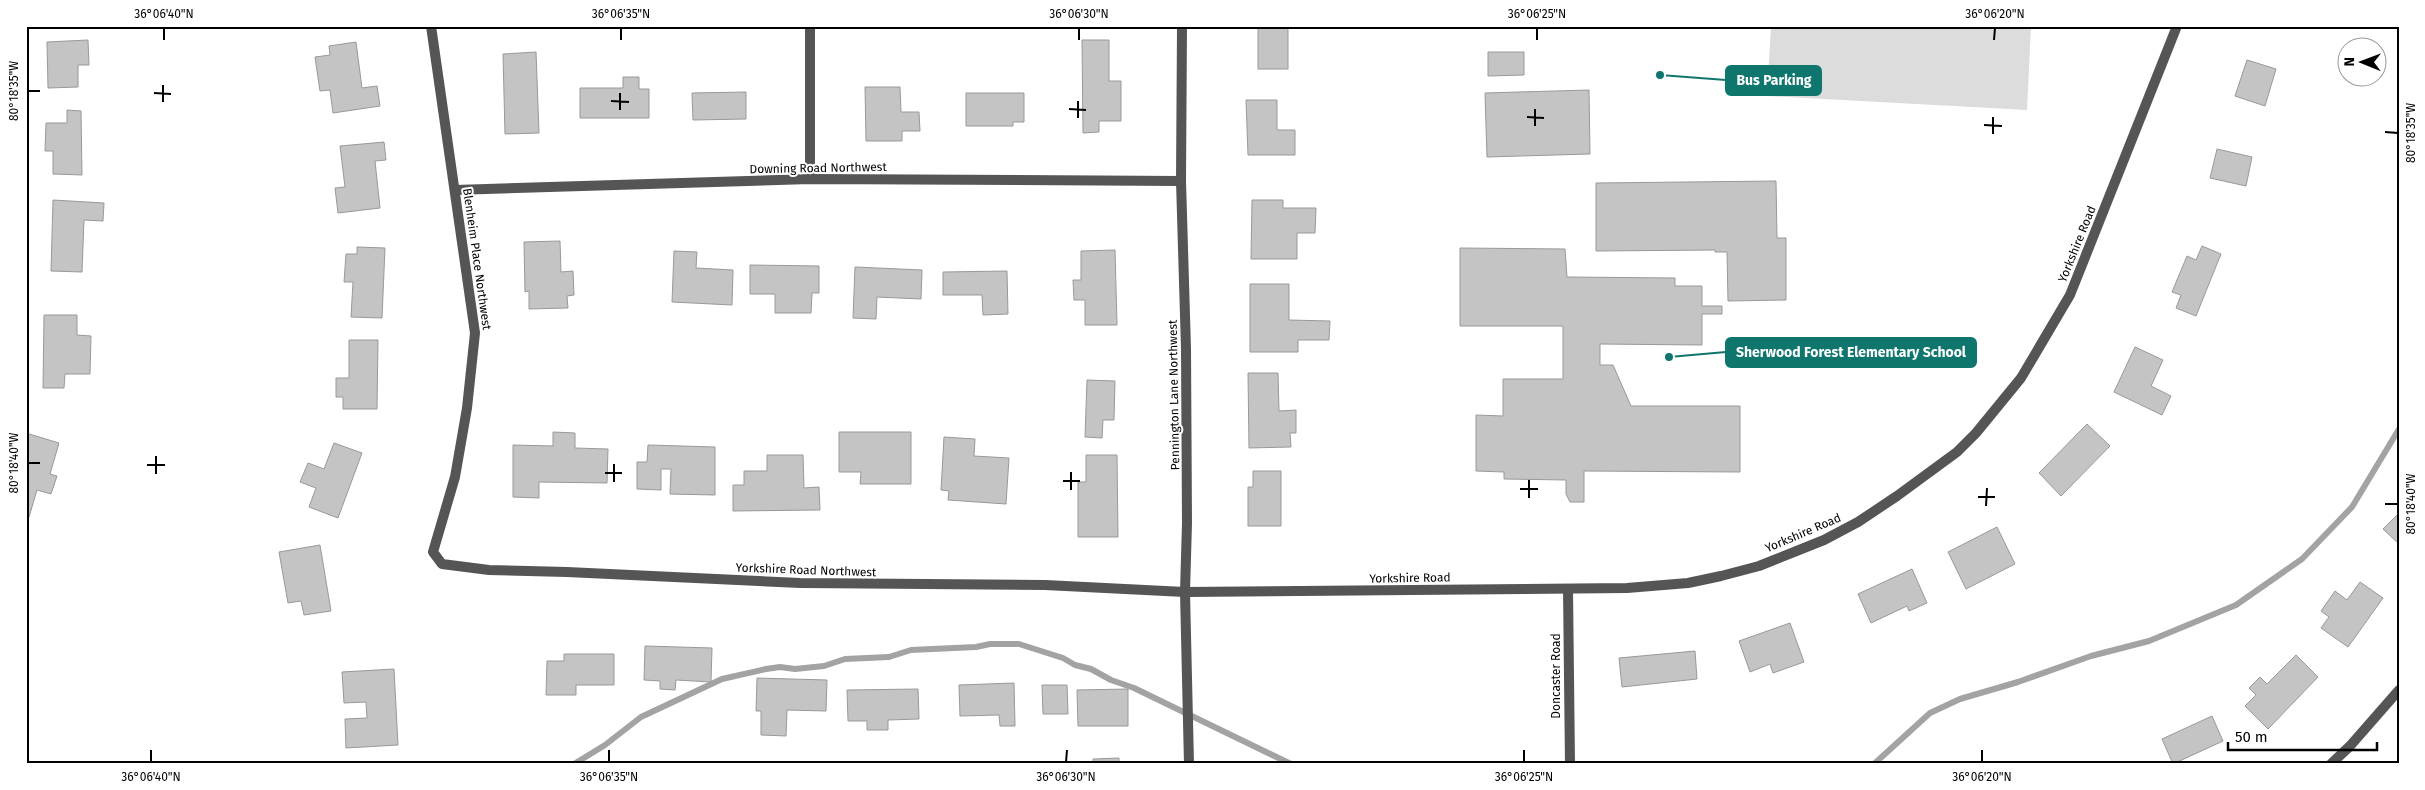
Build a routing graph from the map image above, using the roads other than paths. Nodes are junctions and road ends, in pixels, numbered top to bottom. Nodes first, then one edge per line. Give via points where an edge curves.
1 (431, 26) edge
2 (810, 26) edge
3 (1182, 26) edge
4 (2177, 26) edge
5 (810, 180) junction
6 (1181, 181) junction
7 (455, 190) junction
8 (433, 552) joint
9 (1568, 589) junction
10 (1185, 592) junction
11 (2399, 690) edge
12 (1189, 764) edge
13 (1570, 764) edge
14 (2331, 764) edge

1 - 7 street, Blenheim Place Northwest
2 - 5 street
3 - 6 street, Pennington Lane Northwest
4 - 9 street, Yorkshire Road via 2070,295 2021,378 1957,452 1841,532 1759,566 1688,583
5 - 6 street, Downing Road Northwest
5 - 7 street, Downing Road Northwest
6 - 10 street, Pennington Lane Northwest via 1186,359
7 - 8 street, Blenheim Place Northwest via 475,333 455,477
8 - 10 street, Yorkshire Road Northwest via 442,564 489,570 800,583 1045,586
9 - 10 street, Yorkshire Road
9 - 13 street, Doncaster Road
10 - 12 street, Pennington Lane Northwest
11 - 14 street

